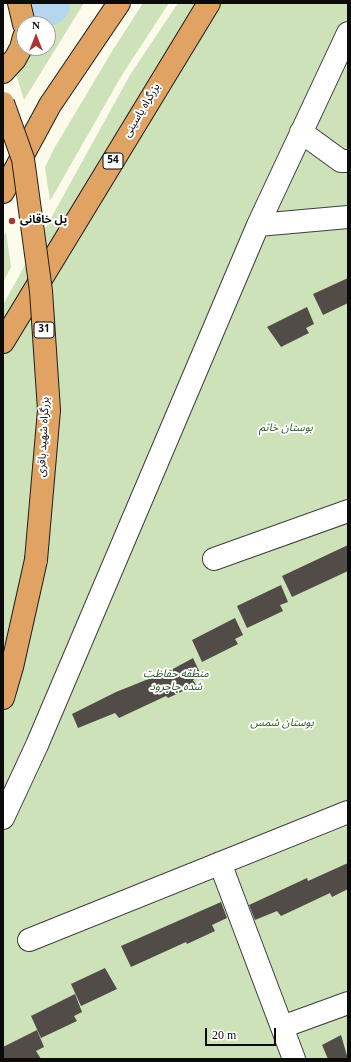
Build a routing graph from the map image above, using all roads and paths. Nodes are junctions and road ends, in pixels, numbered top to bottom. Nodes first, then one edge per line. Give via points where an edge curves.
1 (19, 3) edge
2 (119, 3) edge
3 (209, 3) edge
4 (22, 16) edge
5 (348, 33) edge
6 (16, 56) edge
7 (3, 72) edge
8 (3, 103) edge
9 (301, 132) junction
10 (348, 161) edge
11 (3, 192) edge
12 (348, 217) edge
13 (258, 225) junction
14 (3, 342) edge
15 (348, 511) edge
16 (214, 559) dead end
17 (3, 698) edge
18 (348, 812) edge
19 (3, 818) edge
20 (220, 863) junction
21 (29, 940) dead end
22 (348, 1003) edge
23 (282, 1027) junction
24 (294, 1059) edge

1 - 4 highway
2 - 11 highway via 50,105
3 - 14 highway, بزرگراه یاسینی / 54
5 - 9 street
6 - 7 highway
8 - 17 highway, بزرگراه شهید باقری / 31, bridge via 22,159 42,291 49,410 36,560
9 - 10 street via 341,161
9 - 13 street
12 - 13 street
13 - 19 street via 37,744
15 - 16 street
18 - 20 street
20 - 21 street
20 - 23 street
22 - 23 street
23 - 24 street

